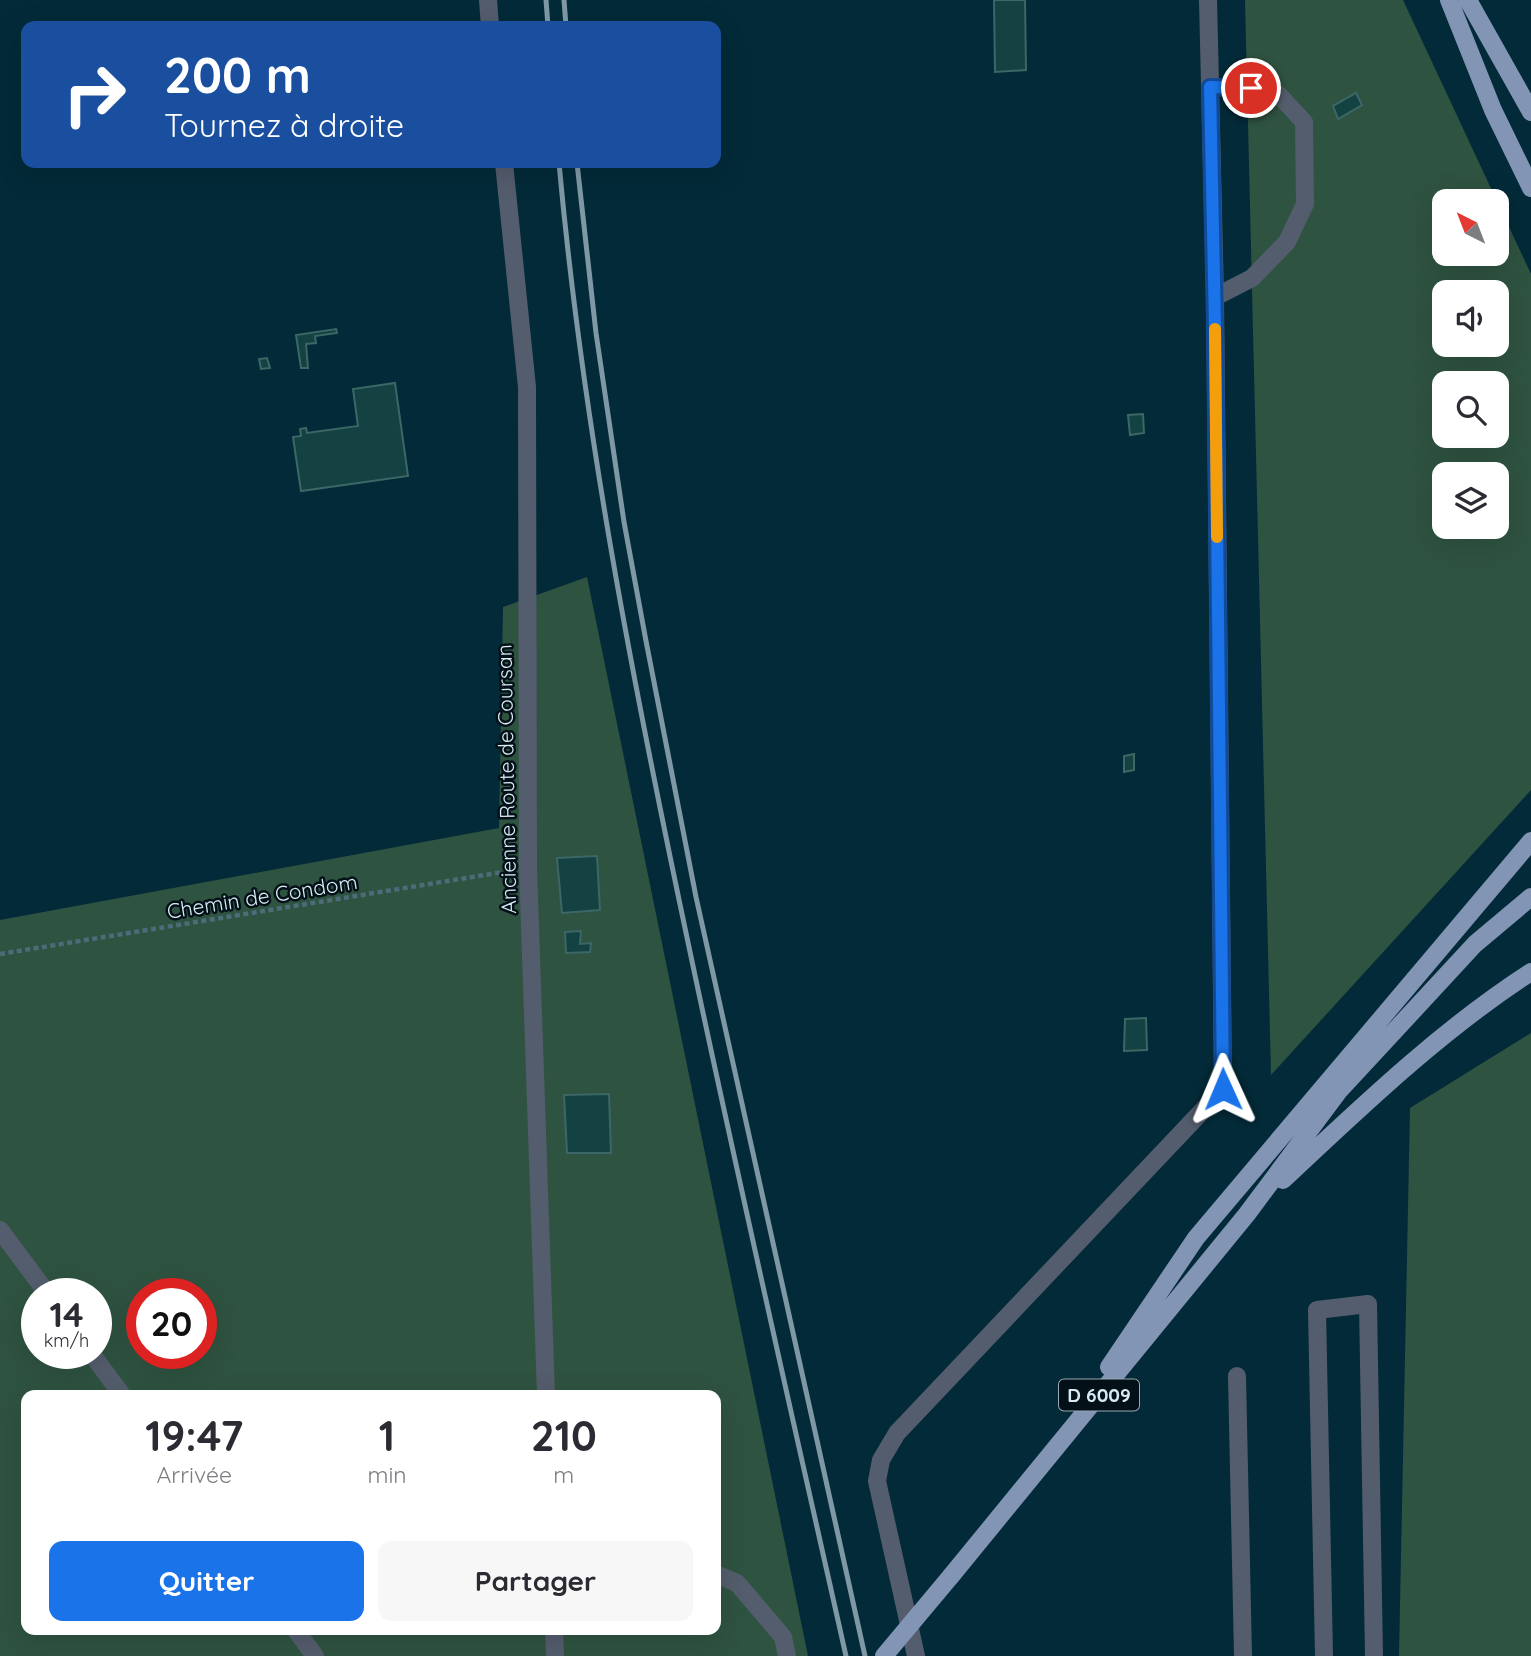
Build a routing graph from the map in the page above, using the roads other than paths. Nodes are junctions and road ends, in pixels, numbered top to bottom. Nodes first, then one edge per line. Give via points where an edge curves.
1 (488, 0) edge
2 (1208, 0) edge
3 (1449, 0) edge
4 (1468, 0) edge
5 (490, 21) edge
6 (1210, 87) junction
7 (1531, 112) edge
8 (505, 168) edge
9 (1531, 188) edge
10 (1215, 297) junction
11 (1531, 841) edge
12 (1531, 897) edge
13 (1531, 972) edge
14 (1247, 1214) junction
15 (0, 1230) edge
16 (36, 1278) edge
17 (102, 1369) edge
18 (1237, 1376) dead end
19 (118, 1390) edge
20 (546, 1390) edge
21 (1046, 1461) junction
22 (721, 1576) edge
23 (299, 1635) edge
24 (554, 1635) edge
25 (315, 1656) edge
26 (555, 1656) edge
27 (787, 1656) edge
28 (884, 1656) edge
29 (916, 1656) edge
30 (1243, 1656) edge
31 (1324, 1656) edge
32 (1374, 1656) edge

1 - 5 street
2 - 6 street
3 - 9 main road via 1493,110
4 - 7 main road
6 - 10 street
6 - 10 street via 1278,94 1304,122 1305,204 1287,242 1252,278
8 - 20 street, Ancienne Route de Coursan via 527,387 528,868
10 - 29 street via 1223,1089 897,1433 881,1460 877,1481
11 - 21 main road, D 6009 via 1196,1238
12 - 14 main road, D 6009 via 1475,944 1338,1092
13 - 14 main road, D 6009 via 1474,1012 1364,1104
14 - 21 main road, D 6009
15 - 16 street
17 - 19 street
18 - 30 street
21 - 28 main road, D 6009, bridge
22 - 27 street via 737,1583 783,1637
23 - 25 street
24 - 26 street
31 - 32 street via 1317,1310 1368,1304

